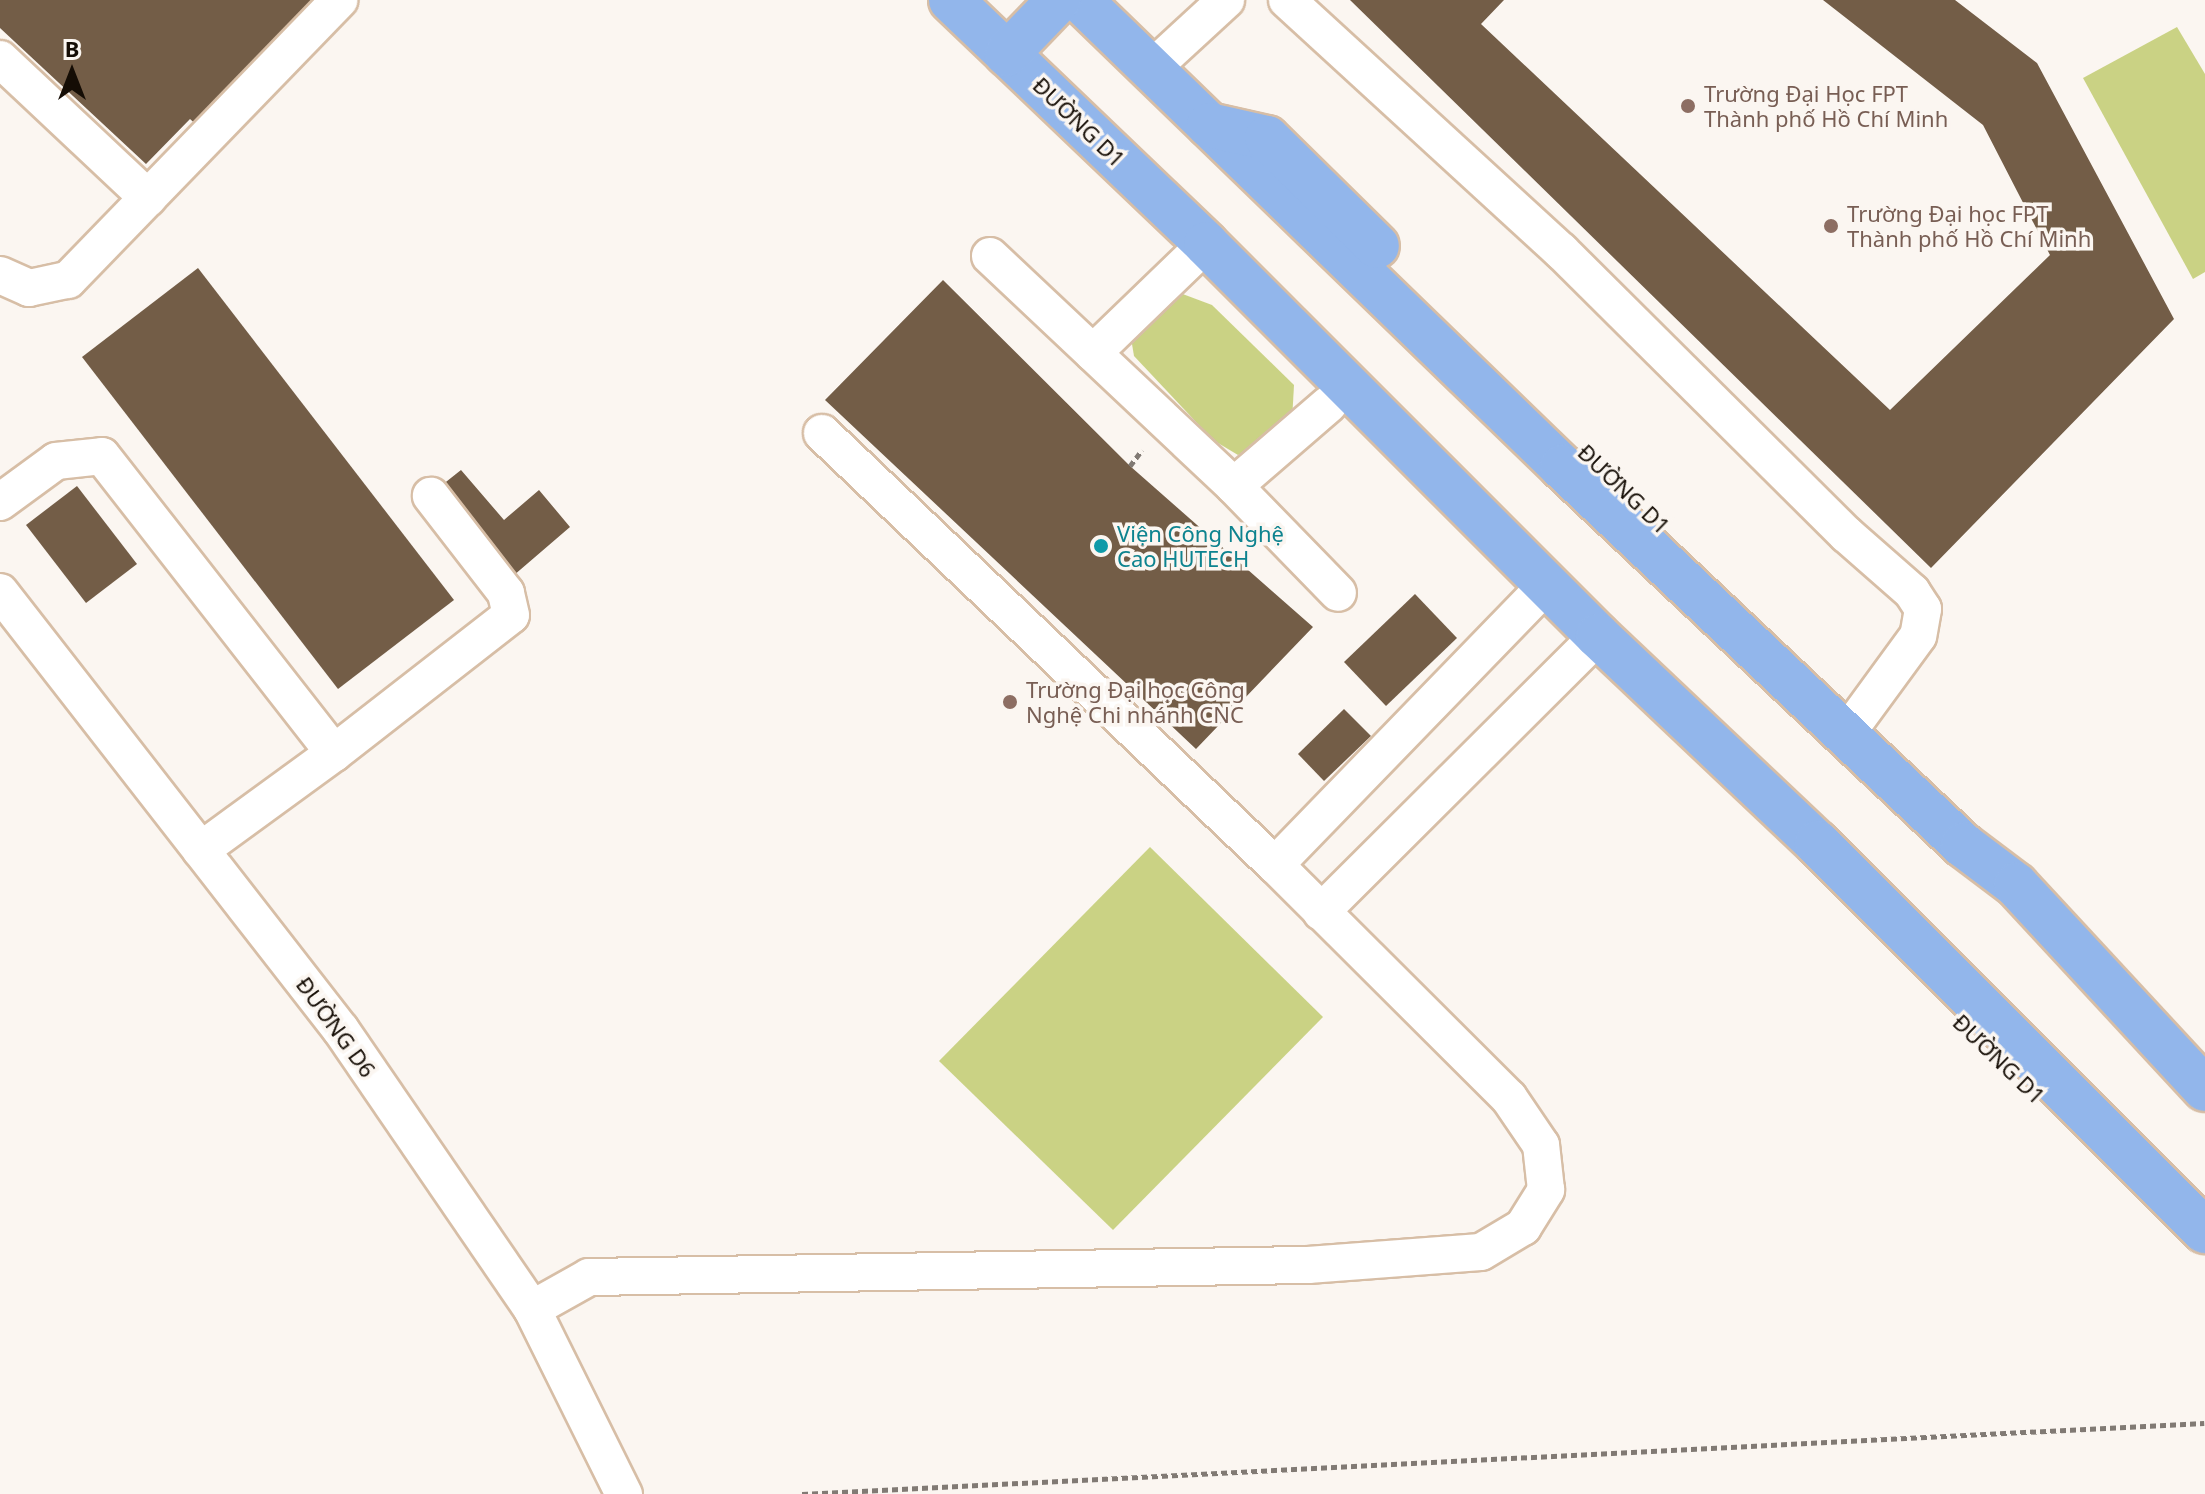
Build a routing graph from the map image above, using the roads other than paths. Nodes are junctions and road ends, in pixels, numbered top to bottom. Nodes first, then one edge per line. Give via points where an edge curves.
1 (339, 0) edge
2 (951, 0) edge
3 (1059, 0) edge
4 (1080, 0) edge
5 (1226, 0) edge
6 (1287, 0) edge
7 (1007, 54) junction
8 (0, 59) edge
9 (1151, 69) junction
10 (1209, 125) junction
11 (148, 198) junction
12 (1206, 244) junction
13 (990, 256) dead end
14 (0, 275) edge
15 (1238, 279) junction
16 (1093, 353) junction
17 (1329, 404) junction
18 (822, 433) dead end
19 (1234, 486) junction
20 (431, 496) dead end
21 (0, 502) edge
22 (1512, 550) junction
23 (1546, 585) junction
24 (0, 592) edge
25 (1338, 593) dead end
26 (1598, 636) junction
27 (1858, 718) junction
28 (334, 753) junction
29 (1817, 843) junction
30 (201, 850) junction
31 (1275, 865) junction
32 (2016, 885) junction
33 (1321, 912) junction
34 (2205, 1089) edge
35 (2205, 1231) edge
36 (2205, 1261) edge
37 (532, 1309) junction
38 (624, 1494) edge

1 - 11 street
2 - 7 main road, ĐƯỜNG D1
3 - 7 main road
4 - 9 main road, ĐƯỜNG D1
5 - 9 street
6 - 27 street via 1561,251 1846,534 1912,592 1923,609 1918,636
7 - 12 main road, ĐƯỜNG D1
8 - 11 street
9 - 10 main road, ĐƯỜNG D1
10 - 27 main road, ĐƯỜNG D1 via 1267,138
10 - 32 main road, ĐƯỜNG D1 via 1963,845
11 - 14 street via 68,280 29,288
12 - 15 main road, ĐƯỜNG D1
12 - 16 street
13 - 16 street
15 - 17 main road, ĐƯỜNG D1 via 1241,318
15 - 22 main road, ĐƯỜNG D1
16 - 19 street
17 - 19 street
17 - 22 main road, ĐƯỜNG D1 via 1464,535
18 - 31 street
19 - 25 street
20 - 28 street via 506,593 511,615
21 - 28 street via 56,461 102,456
22 - 23 main road, ĐƯỜNG D1
23 - 26 main road, ĐƯỜNG D1
23 - 31 street
24 - 30 street, ĐƯỜNG D6
26 - 29 main road, ĐƯỜNG D1
26 - 33 street
27 - 32 main road, ĐƯỜNG D1 via 1990,837
28 - 30 street
29 - 35 main road, ĐƯỜNG D1
29 - 36 main road, ĐƯỜNG D1 via 1834,897
30 - 37 street, ĐƯỜNG D6 via 341,1030
31 - 33 street
32 - 34 main road, ĐƯỜNG D1
33 - 37 street via 1530,1122 1546,1166 1546,1190 1523,1227 1503,1242 1481,1252 1308,1265 589,1277
37 - 38 street, ĐƯỜNG D6

